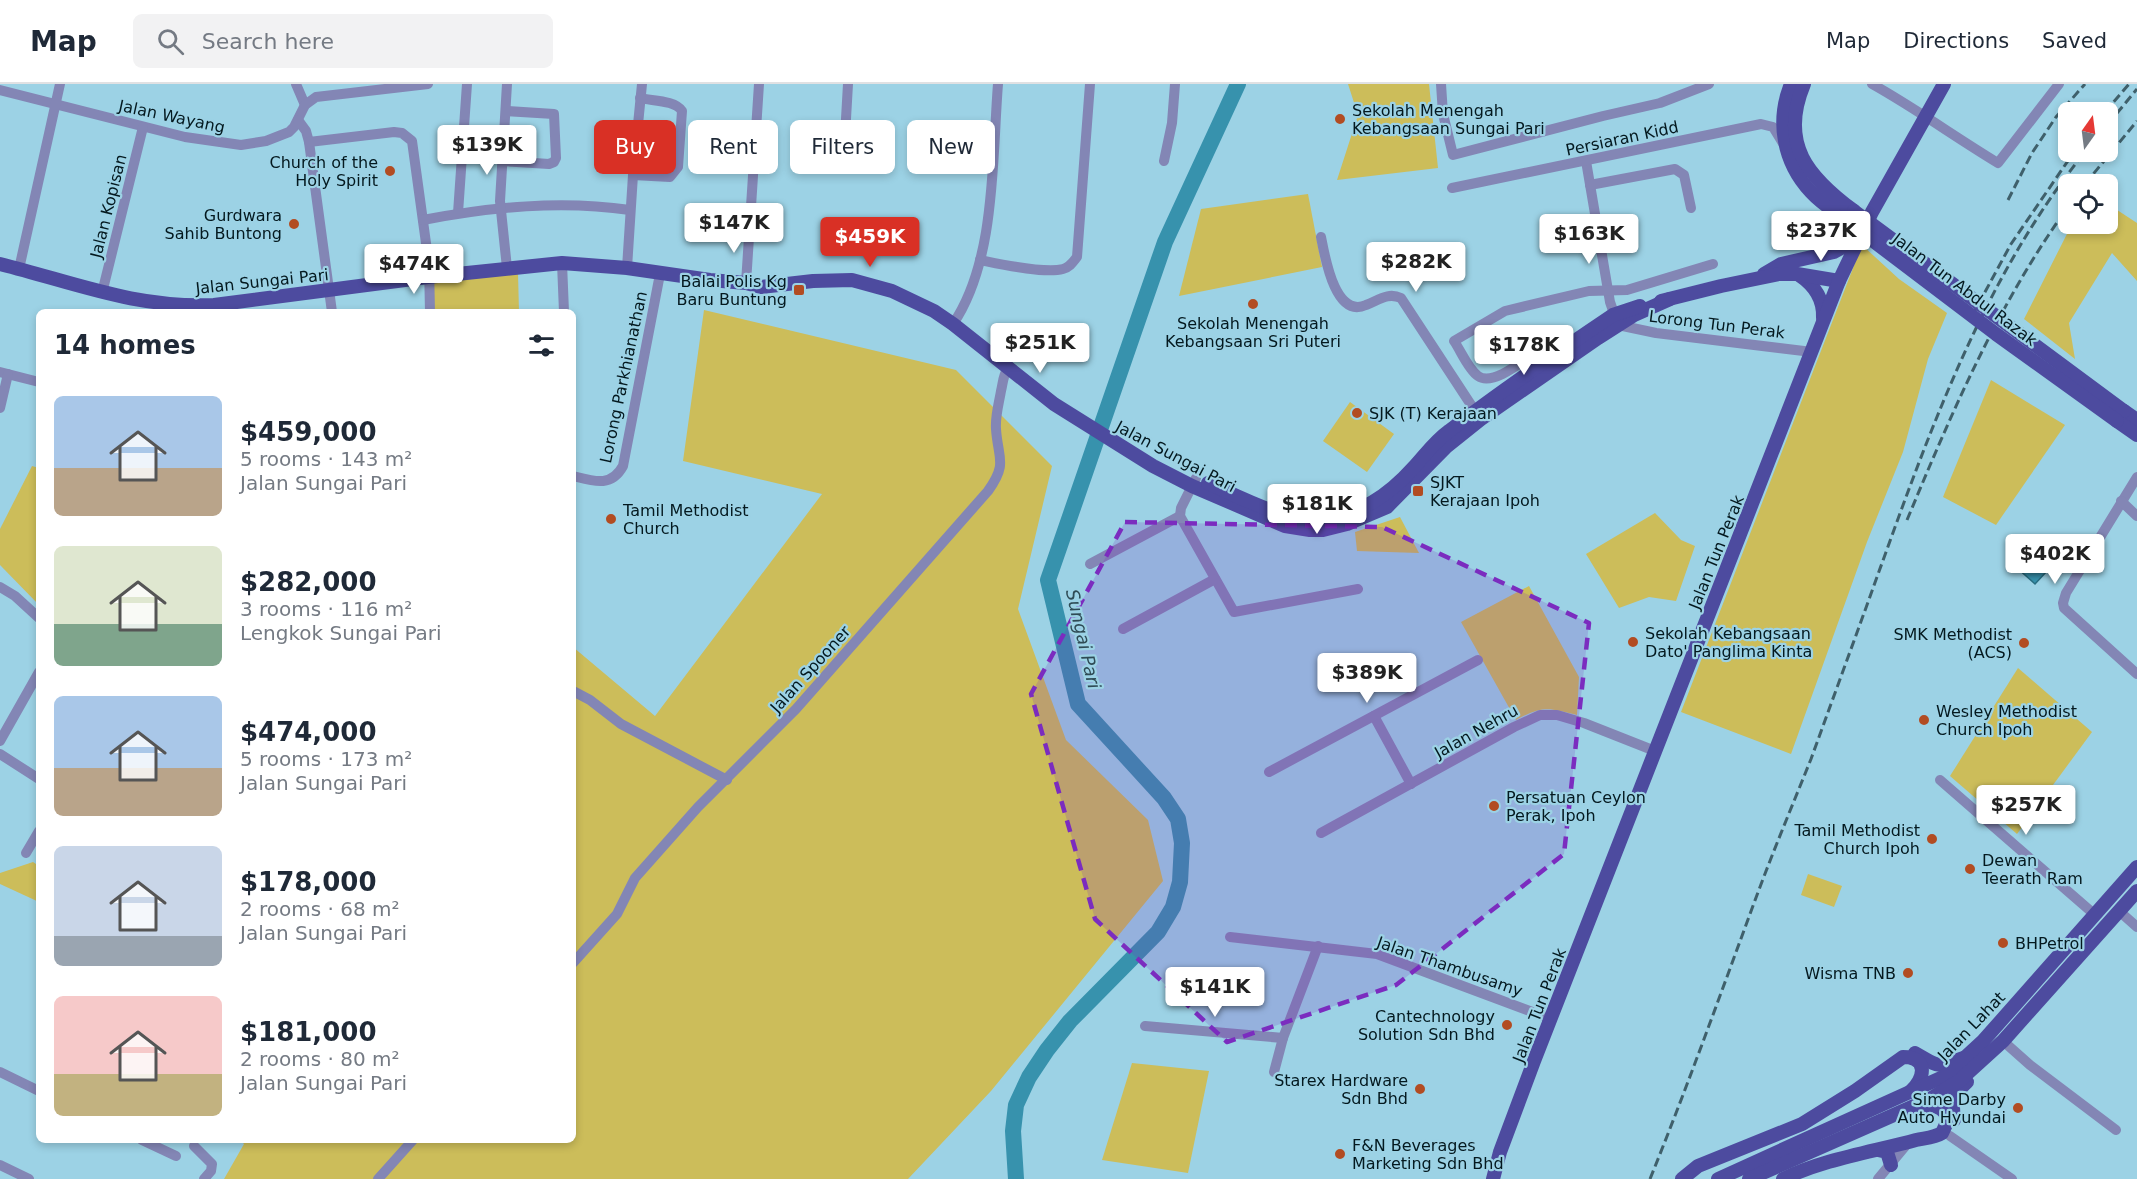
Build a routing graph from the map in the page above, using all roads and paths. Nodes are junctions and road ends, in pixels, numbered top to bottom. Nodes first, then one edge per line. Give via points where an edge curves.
1 (60, 84) edge
2 (296, 84) edge
3 (428, 84) edge
4 (467, 84) edge
5 (507, 84) edge
6 (642, 84) edge
7 (759, 84) edge
8 (848, 84) edge
9 (998, 84) edge
10 (1090, 84) edge
11 (1174, 84) edge
12 (1441, 84) edge
13 (1709, 84) edge
14 (1791, 84) edge
15 (1804, 84) edge
16 (1872, 84) edge
17 (1944, 84) edge
18 (2059, 84) edge
19 (0, 90) edge
20 (640, 98) junction
21 (55, 105) junction
22 (305, 105) junction
23 (506, 111) junction
24 (1927, 117) junction
25 (298, 120) junction
26 (846, 120) edge
27 (142, 126) junction
28 (309, 142) junction
29 (1785, 147) junction
30 (1164, 161) dead end
31 (1586, 161) junction
32 (502, 162) junction
33 (633, 175) junction
34 (1590, 185) junction
35 (1452, 188) dead end
36 (501, 207) junction
37 (1691, 208) dead end
38 (630, 210) junction
39 (458, 213) junction
40 (1851, 216) junction
41 (423, 220) junction
42 (1320, 237) dead end
43 (1858, 239) junction
44 (980, 260) junction
45 (562, 263) junction
46 (0, 264) edge
47 (1713, 264) dead end
48 (507, 268) junction
49 (627, 268) junction
50 (19, 269) junction
51 (660, 274) junction
52 (1797, 274) junction
53 (428, 277) junction
54 (1754, 279) junction
55 (1839, 282) junction
56 (746, 283) junction
57 (330, 290) junction
58 (1607, 291) junction
59 (102, 293) junction
60 (242, 306) edge
61 (332, 309) edge
62 (430, 309) edge
63 (564, 309) edge
64 (955, 320) junction
65 (1616, 320) junction
66 (1823, 324) junction
67 (1812, 352) junction
68 (1553, 356) junction
69 (1008, 368) junction
70 (4, 373) edge
71 (1494, 379) junction
72 (36, 381) edge
73 (1502, 392) junction
74 (1056, 402) junction
75 (0, 408) edge
76 (1478, 415) junction
77 (2120, 416) junction
78 (2137, 420) edge
79 (2137, 435) edge
80 (576, 477) edge
81 (2137, 477) edge
82 (1194, 482) junction
83 (2121, 501) junction
84 (1180, 516) junction
85 (2137, 516) edge
86 (1090, 564) dead end
87 (1215, 579) junction
88 (0, 587) edge
89 (1358, 589) dead end
90 (36, 615) edge
91 (1123, 629) dead end
92 (1478, 660) dead end
93 (2137, 674) edge
94 (36, 677) edge
95 (576, 693) edge
96 (1374, 716) junction
97 (0, 741) edge
98 (1655, 751) junction
99 (0, 754) edge
100 (1269, 772) dead end
101 (36, 776) edge
102 (727, 780) junction
103 (1940, 780) dead end
104 (1411, 784) junction
105 (1321, 833) dead end
106 (36, 836) edge
107 (26, 853) dead end
108 (2137, 867) edge
109 (2137, 891) edge
110 (2119, 911) junction
111 (2094, 914) junction
112 (2137, 927) edge
113 (1230, 937) dead end
114 (1318, 946) junction
115 (576, 960) edge
116 (1551, 1018) junction
117 (1145, 1026) dead end
118 (1282, 1038) junction
119 (2003, 1041) junction
120 (1970, 1055) junction
121 (1988, 1057) junction
122 (0, 1072) edge
123 (1274, 1072) dead end
124 (36, 1090) edge
125 (1848, 1094) junction
126 (1910, 1101) junction
127 (1886, 1111) junction
128 (2115, 1130) dead end
129 (1950, 1136) junction
130 (148, 1143) edge
131 (410, 1143) edge
132 (1907, 1144) junction
133 (194, 1146) dead end
134 (1878, 1150) junction
135 (176, 1156) dead end
136 (1891, 1165) junction
137 (3, 1167) edge
138 (1, 1179) edge
139 (29, 1179) edge
140 (204, 1179) edge
141 (378, 1179) edge
142 (1493, 1179) edge
143 (1682, 1179) edge
144 (1719, 1179) edge
145 (1749, 1179) edge
146 (1783, 1179) edge
147 (1878, 1179) edge
148 (2012, 1179) edge

1 - 21 street
2 - 22 street
3 - 22 street via 326,94
4 - 39 street
5 - 23 street
6 - 20 street
7 - 56 street
8 - 26 street
9 - 44 street via 988,222
10 - 44 street via 1077,256 1062,269
11 - 30 street via 1172,123
12 - 13 street via 1443,114 1453,155 1660,104
14 - 29 main road, Jalan Tun Abdul Razak via 1782,118
15 - 40 main road, Jalan Tun Abdul Razak via 1795,123 1799,150 1811,173
16 - 24 street
17 - 24 main road, Jalan Tun Perak
18 - 24 street via 1998,163
19 - 21 street, Jalan Wayang
20 - 33 street
20 - 33 street via 679,106 682,111 678,167 670,177
21 - 27 street, Jalan Wayang
21 - 50 street
22 - 25 street, Jalan Wayang
23 - 32 street
23 - 32 street via 554,114 556,158 549,164
24 - 43 main road, Jalan Tun Perak
25 - 27 street, Jalan Wayang via 280,136 241,144 185,137
25 - 28 street
27 - 59 street, Jalan Kopisan
28 - 41 street via 394,132 408,136 414,148
28 - 57 street
29 - 31 street, Persiaran Kidd via 1775,129 1761,124
29 - 40 main road, Jalan Tun Abdul Razak via 1803,183 1821,201
31 - 34 street
31 - 35 street, Persiaran Kidd
32 - 36 street
33 - 38 street
34 - 37 street via 1675,169 1684,175
34 - 58 street
36 - 38 street via 576,205
36 - 39 street
36 - 48 street
38 - 49 street
39 - 41 street
40 - 77 main road, Jalan Tun Abdul Razak, bridge
41 - 53 street
42 - 76 street via 1339,297 1354,308 1391,294 1401,298
43 - 54 main road via 1834,252 1781,264
43 - 55 main road, Jalan Tun Perak
44 - 64 street via 972,290
45 - 48 main road, Jalan Sungai Pari
45 - 49 main road, Jalan Sungai Pari
45 - 63 street
46 - 50 main road, Jalan Sungai Pari
47 - 58 street via 1627,290
48 - 53 main road, Jalan Sungai Pari
49 - 51 main road, Jalan Sungai Pari
50 - 59 main road, Jalan Sungai Pari
51 - 56 main road, Jalan Sungai Pari
51 - 80 street, Lorong Parkhianathan via 623,466 620,473 606,482
52 - 54 main road, Jalan Sungai Pari
52 - 55 main road, Jalan Sungai Pari
52 - 66 main road via 1817,292 1824,312
53 - 57 main road, Jalan Sungai Pari
53 - 62 street
54 - 65 main road, Jalan Sungai Pari via 1670,299
55 - 66 main road, Jalan Tun Perak
56 - 64 main road, Jalan Sungai Pari via 752,279 860,275 894,286
57 - 60 main road, Jalan Sungai Pari
57 - 61 street
58 - 65 street
58 - 71 street via 1589,291 1505,310 1454,341 1476,375
59 - 60 main road, Jalan Sungai Pari via 179,306
64 - 69 main road, Jalan Sungai Pari
64 - 74 main road, Jalan Sungai Pari
65 - 67 street, Lorong Tun Perak via 1656,333
65 - 68 main road, Jalan Sungai Pari
65 - 76 main road, Jalan Sungai Pari
66 - 67 main road, Jalan Tun Perak
67 - 98 main road, Jalan Tun Perak
68 - 71 street via 1539,350
68 - 73 main road, Jalan Sungai Pari
69 - 74 main road, Jalan Sungai Pari
69 - 102 street, Jalan Spooner via 997,411 1002,458 996,480 795,709
70 - 72 street
70 - 75 street
71 - 73 street
73 - 76 main road, Jalan Sungai Pari
74 - 82 main road, Jalan Sungai Pari via 1132,451
76 - 82 main road, Jalan Sungai Pari via 1380,499 1321,519 1288,516
77 - 78 main road, Jalan Tun Abdul Razak
77 - 79 main road, Jalan Tun Abdul Razak
81 - 83 street
82 - 84 street
83 - 85 street
83 - 93 street via 2063,603
84 - 86 street
84 - 87 street
87 - 89 street via 1234,612
87 - 91 street
88 - 90 street
92 - 96 street
94 - 97 street
95 - 102 street via 621,724
96 - 100 street
96 - 104 street
98 - 104 street, Jalan Nehru via 1568,718 1546,714 1514,727
98 - 116 main road, Jalan Tun Perak
99 - 101 street
102 - 115 street, Jalan Spooner via 635,878 617,914
103 - 111 street
104 - 105 street, Jalan Nehru
106 - 107 street
108 - 111 main road, Jalan Lahat
109 - 110 main road, Jalan Lahat
110 - 112 street
110 - 119 main road, Jalan Lahat
111 - 120 main road, Jalan Lahat
113 - 114 street, Jalan Thambusamy
114 - 116 street, Jalan Thambusamy via 1388,956
114 - 118 street
116 - 142 main road, Jalan Tun Perak
117 - 118 street
118 - 123 street
119 - 121 main road, Jalan Lahat
119 - 128 street
120 - 125 main road via 1937,1065 1914,1052 1902,1051
120 - 126 main road, Jalan Lahat
121 - 126 main road, Jalan Lahat via 1959,1081
121 - 129 main road via 1953,1097
122 - 124 street
125 - 126 main road via 1903,1057 1915,1060 1923,1070
125 - 143 main road via 1802,1124 1698,1166
126 - 127 main road, Jalan Lahat
126 - 132 main road via 1937,1106 1948,1120 1945,1130 1937,1136
127 - 144 main road, Jalan Lahat
127 - 145 main road, Jalan Lahat
129 - 132 main road via 1933,1144
129 - 148 street
130 - 135 street
131 - 141 street
132 - 134 main road
132 - 136 street
133 - 140 street via 212,1164
134 - 136 main road via 1887,1152
134 - 146 main road
136 - 147 street
137 - 138 street
137 - 139 street

